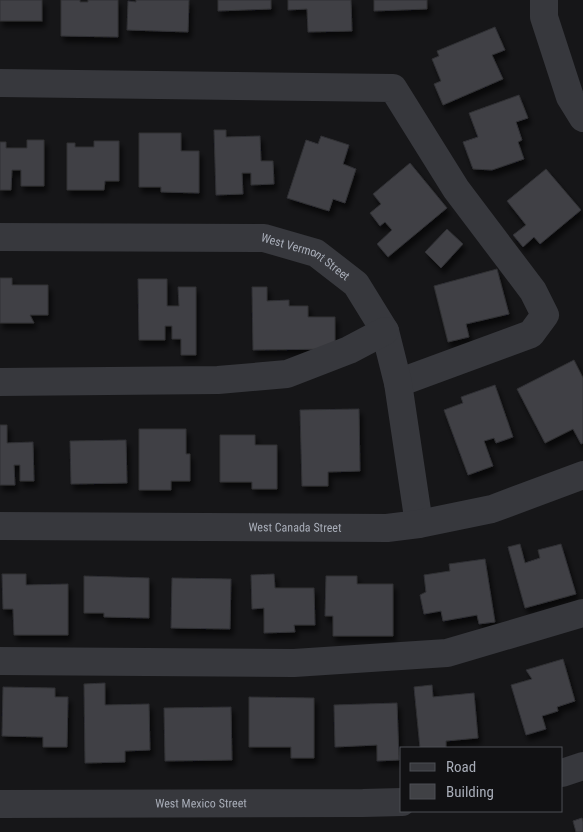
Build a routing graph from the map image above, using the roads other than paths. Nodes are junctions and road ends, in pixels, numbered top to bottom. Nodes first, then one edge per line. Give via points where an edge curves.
1 (544, 0) edge
2 (0, 83) edge
3 (583, 118) edge
4 (0, 237) edge
5 (385, 331) junction
6 (0, 382) edge
7 (398, 383) junction
8 (583, 475) edge
9 (419, 524) junction
10 (0, 526) edge
11 (583, 613) edge
12 (0, 661) edge
13 (583, 766) edge
14 (563, 773) edge
15 (400, 802) edge
16 (0, 804) edge

1 - 3 street via 544,17 570,97
2 - 7 street via 393,88 456,189 533,292 544,315 531,334
4 - 5 street, West Vermont Street via 264,238 316,253 356,284
5 - 6 street via 349,350 287,374 218,380
5 - 7 street, West Vermont Street
7 - 9 street, West Vermont Street
8 - 9 street, West Canada Street via 492,509
9 - 10 street, West Canada Street via 339,529
11 - 12 street via 448,653 294,663
13 - 14 street
15 - 16 street, West Mexico Street

